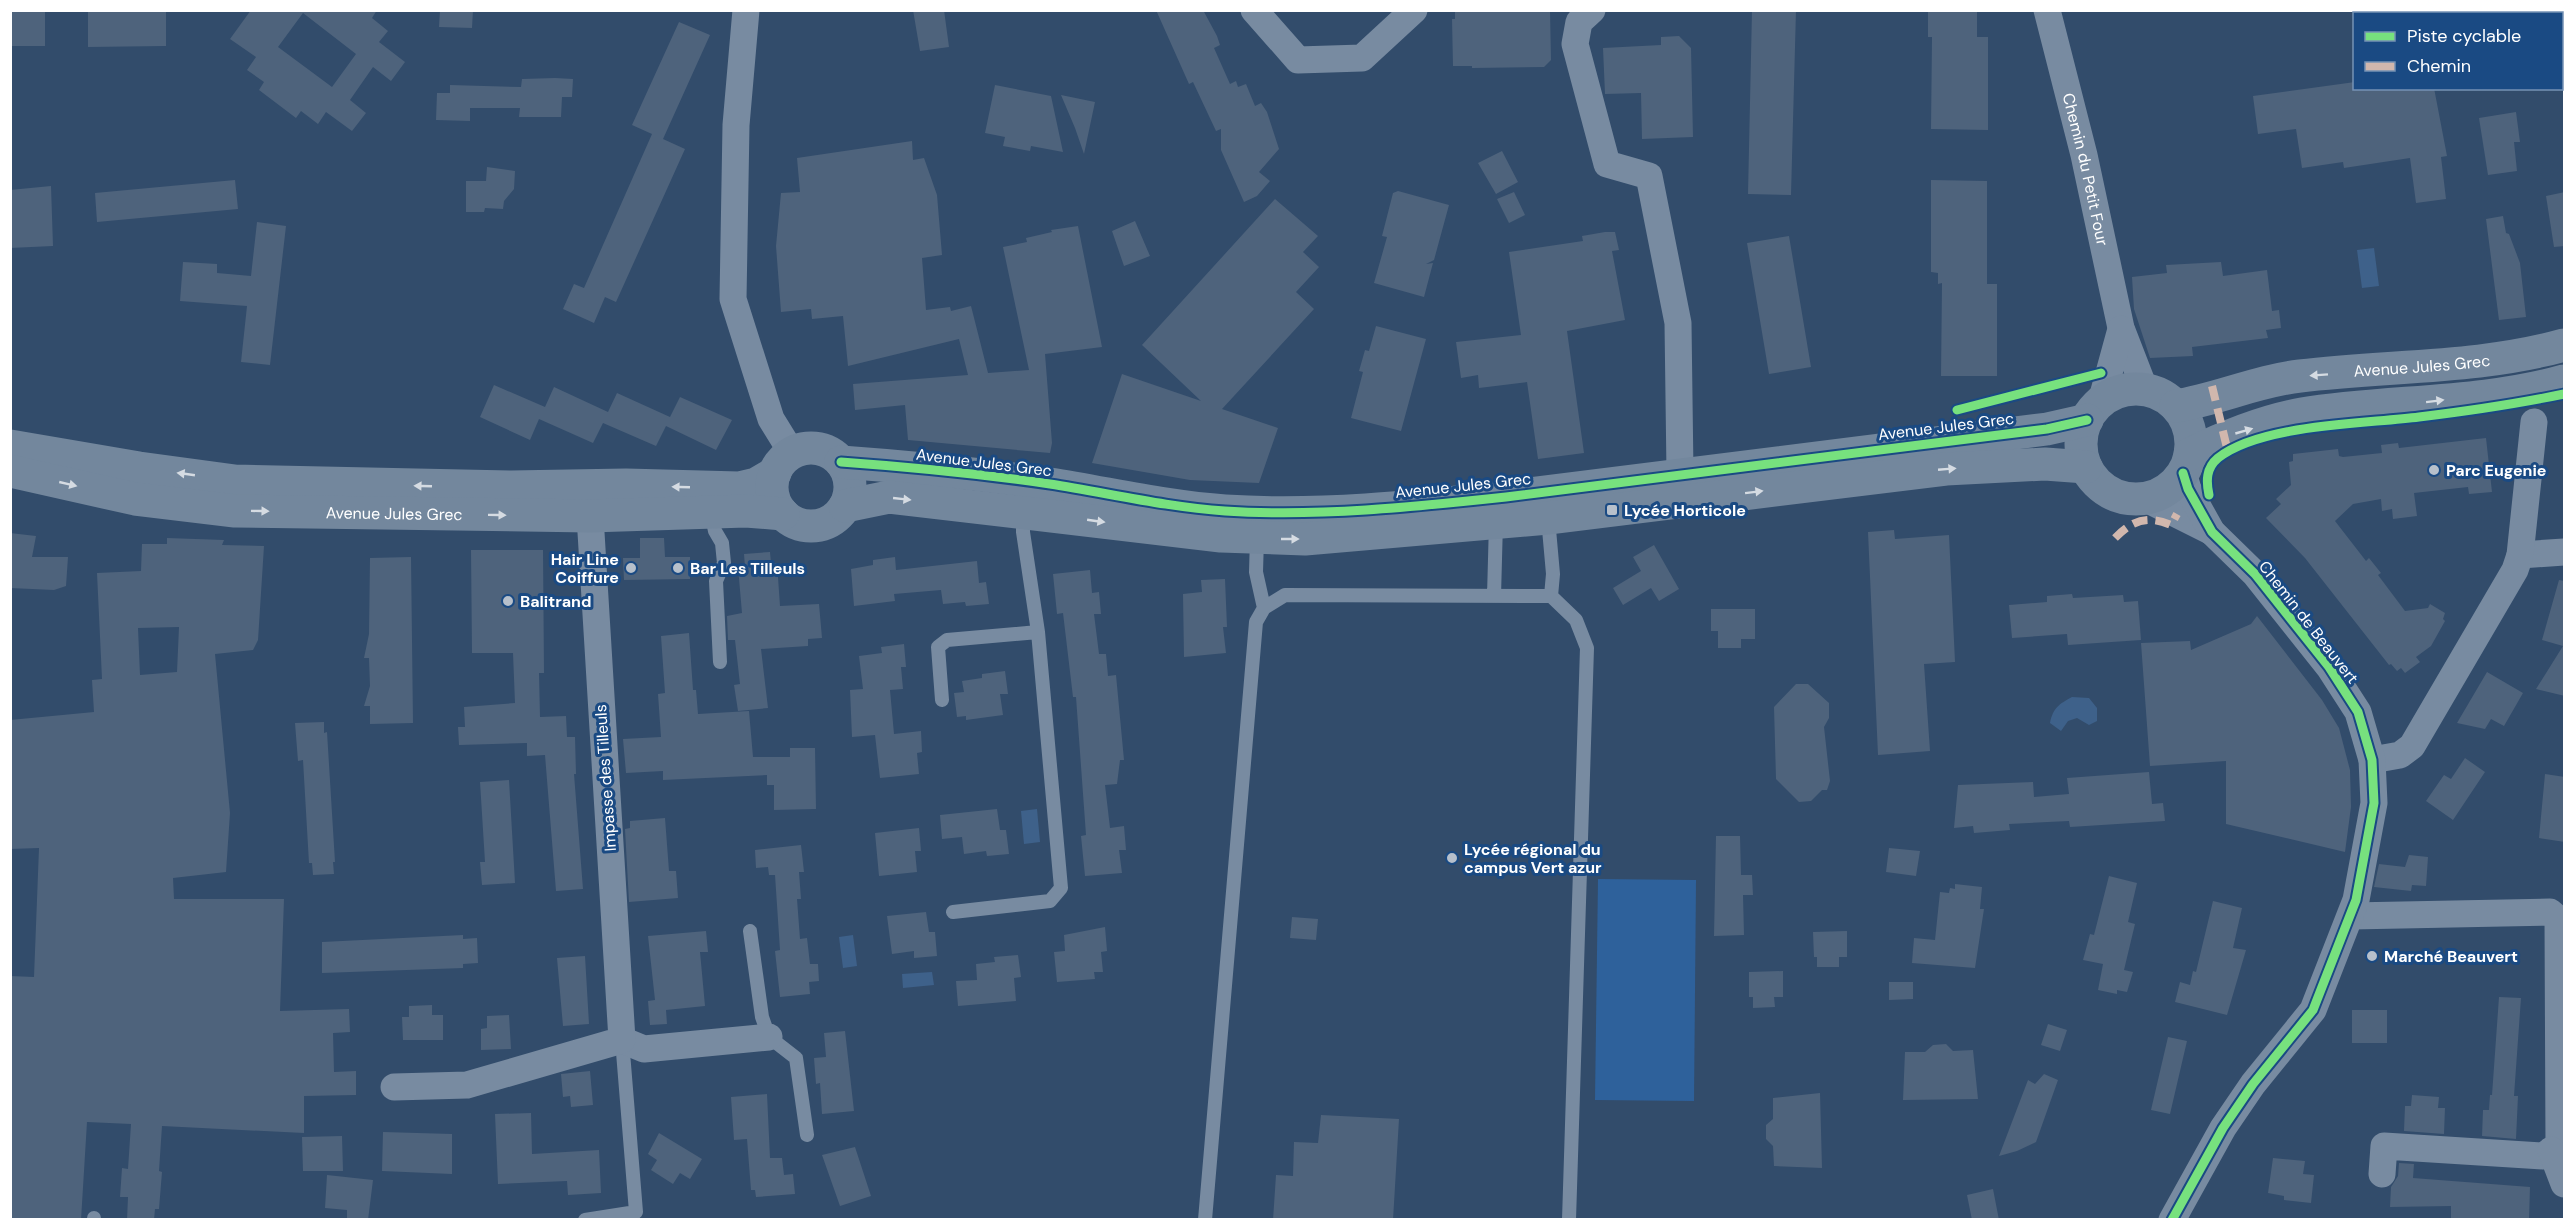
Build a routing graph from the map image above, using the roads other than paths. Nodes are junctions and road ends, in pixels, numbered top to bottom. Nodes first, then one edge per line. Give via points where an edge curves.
1 (746, 10) edge
2 (1254, 10) edge
3 (1414, 10) edge
4 (1592, 10) edge
5 (2047, 10) edge
6 (2121, 328) junction
7 (2565, 345) edge
8 (2565, 381) edge
9 (2145, 390) junction
10 (2176, 406) junction
11 (2094, 411) junction
12 (2534, 422) dead end
13 (10, 446) edge
14 (842, 462) junction
15 (783, 463) junction
16 (2187, 464) junction
17 (2086, 467) junction
18 (10, 471) edge
19 (1680, 473) junction
20 (2146, 498) junction
21 (845, 506) junction
22 (711, 512) junction
23 (1023, 512) junction
24 (783, 514) junction
25 (590, 516) junction
26 (1548, 518) junction
27 (1496, 522) junction
28 (2212, 532) junction
29 (1257, 538) junction
30 (2565, 552) edge
31 (2520, 555) junction
32 (1494, 596) junction
33 (1551, 596) junction
34 (1264, 608) junction
35 (1038, 632) junction
36 (720, 662) dead end
37 (942, 700) dead end
38 (2372, 760) junction
39 (953, 912) dead end
40 (2351, 916) junction
41 (750, 931) dead end
42 (2562, 1010) edge
43 (770, 1037) junction
44 (622, 1040) junction
45 (394, 1087) dead end
46 (807, 1135) dead end
47 (2551, 1150) junction
48 (2208, 1158) junction
49 (2382, 1174) dead end
50 (2565, 1184) edge
51 (585, 1220) edge
52 (1205, 1220) edge
53 (1569, 1220) edge
54 (2172, 1220) edge
55 (2186, 1220) edge

1 - 15 street via 736,125 732,299
2 - 3 street via 1298,60 1362,58
4 - 19 street via 1579,22 1575,44 1607,164 1649,176 1678,323
5 - 6 street, Chemin du Petit Four via 2084,155
6 - 9 street, Chemin du Petit Four
6 - 11 street, Chemin du Petit Four
7 -> 10 street, Avenue Jules Grec via 2531,354 2448,365 2300,376 2252,384
16 -> 8 street, Avenue Jules Grec via 2226,437 2300,414 2427,402
9 - 10 street
9 - 11 street via 2122,392
10 - 16 street via 2191,437
11 - 17 street via 2082,435
11 - 19 street, Avenue Jules Grec via 2047,429
12 - 31 street
15 -> 13 street, Avenue Jules Grec via 756,484 739,488 235,481
14 - 15 street via 818,448 805,448
14 - 19 street, Avenue Jules Grec via 1008,479 1222,511 1297,513 1472,501
14 - 21 street via 850,483
15 - 24 street via 772,487
16 - 20 street via 2173,485
16 - 28 street, Chemin de Beauvert via 2188,489
17 - 20 street via 2093,479 2114,495
26 -> 17 street via 1946,469 2045,464
18 -> 25 street, Avenue Jules Grec via 135,499 235,511
20 - 28 street, Chemin de Beauvert
21 -> 23 street via 890,497
21 - 24 street via 836,518 816,525 795,523
22 - 24 street, Avenue Jules Grec
22 - 25 street, Avenue Jules Grec
22 - 36 lane via 722,543 724,563 716,581
23 -> 29 street
23 - 35 lane
25 - 44 street, Impasse des Tilleuls
26 - 27 street
26 - 33 lane
29 -> 27 street via 1346,537
27 - 32 lane
28 - 38 street, Chemin de Beauvert via 2255,574 2329,667 2358,712
29 - 34 lane via 1256,572
30 - 31 street
31 - 38 street via 2515,570 2412,746 2400,755
32 - 33 lane
32 - 34 lane via 1285,595
33 - 53 lane via 1576,620 1587,648
34 - 52 lane via 1256,622
35 - 37 lane via 946,640 938,647
35 - 39 lane via 1061,888 1050,901
38 - 40 street, Chemin de Beauvert via 2374,803 2364,870
40 - 42 street via 2550,912 2558,919
40 - 48 street, Chemin de Beauvert via 2313,1010 2253,1084
41 - 43 lane via 762,1017
42 - 47 street via 2559,1146
43 - 44 street via 644,1049
43 - 46 lane via 796,1058
44 - 45 street via 467,1084
44 - 51 lane via 636,1212
47 - 49 street via 2542,1156 2384,1146
47 - 50 street
48 - 54 street, Chemin de Beauvert
48 - 55 street, Chemin de Beauvert

